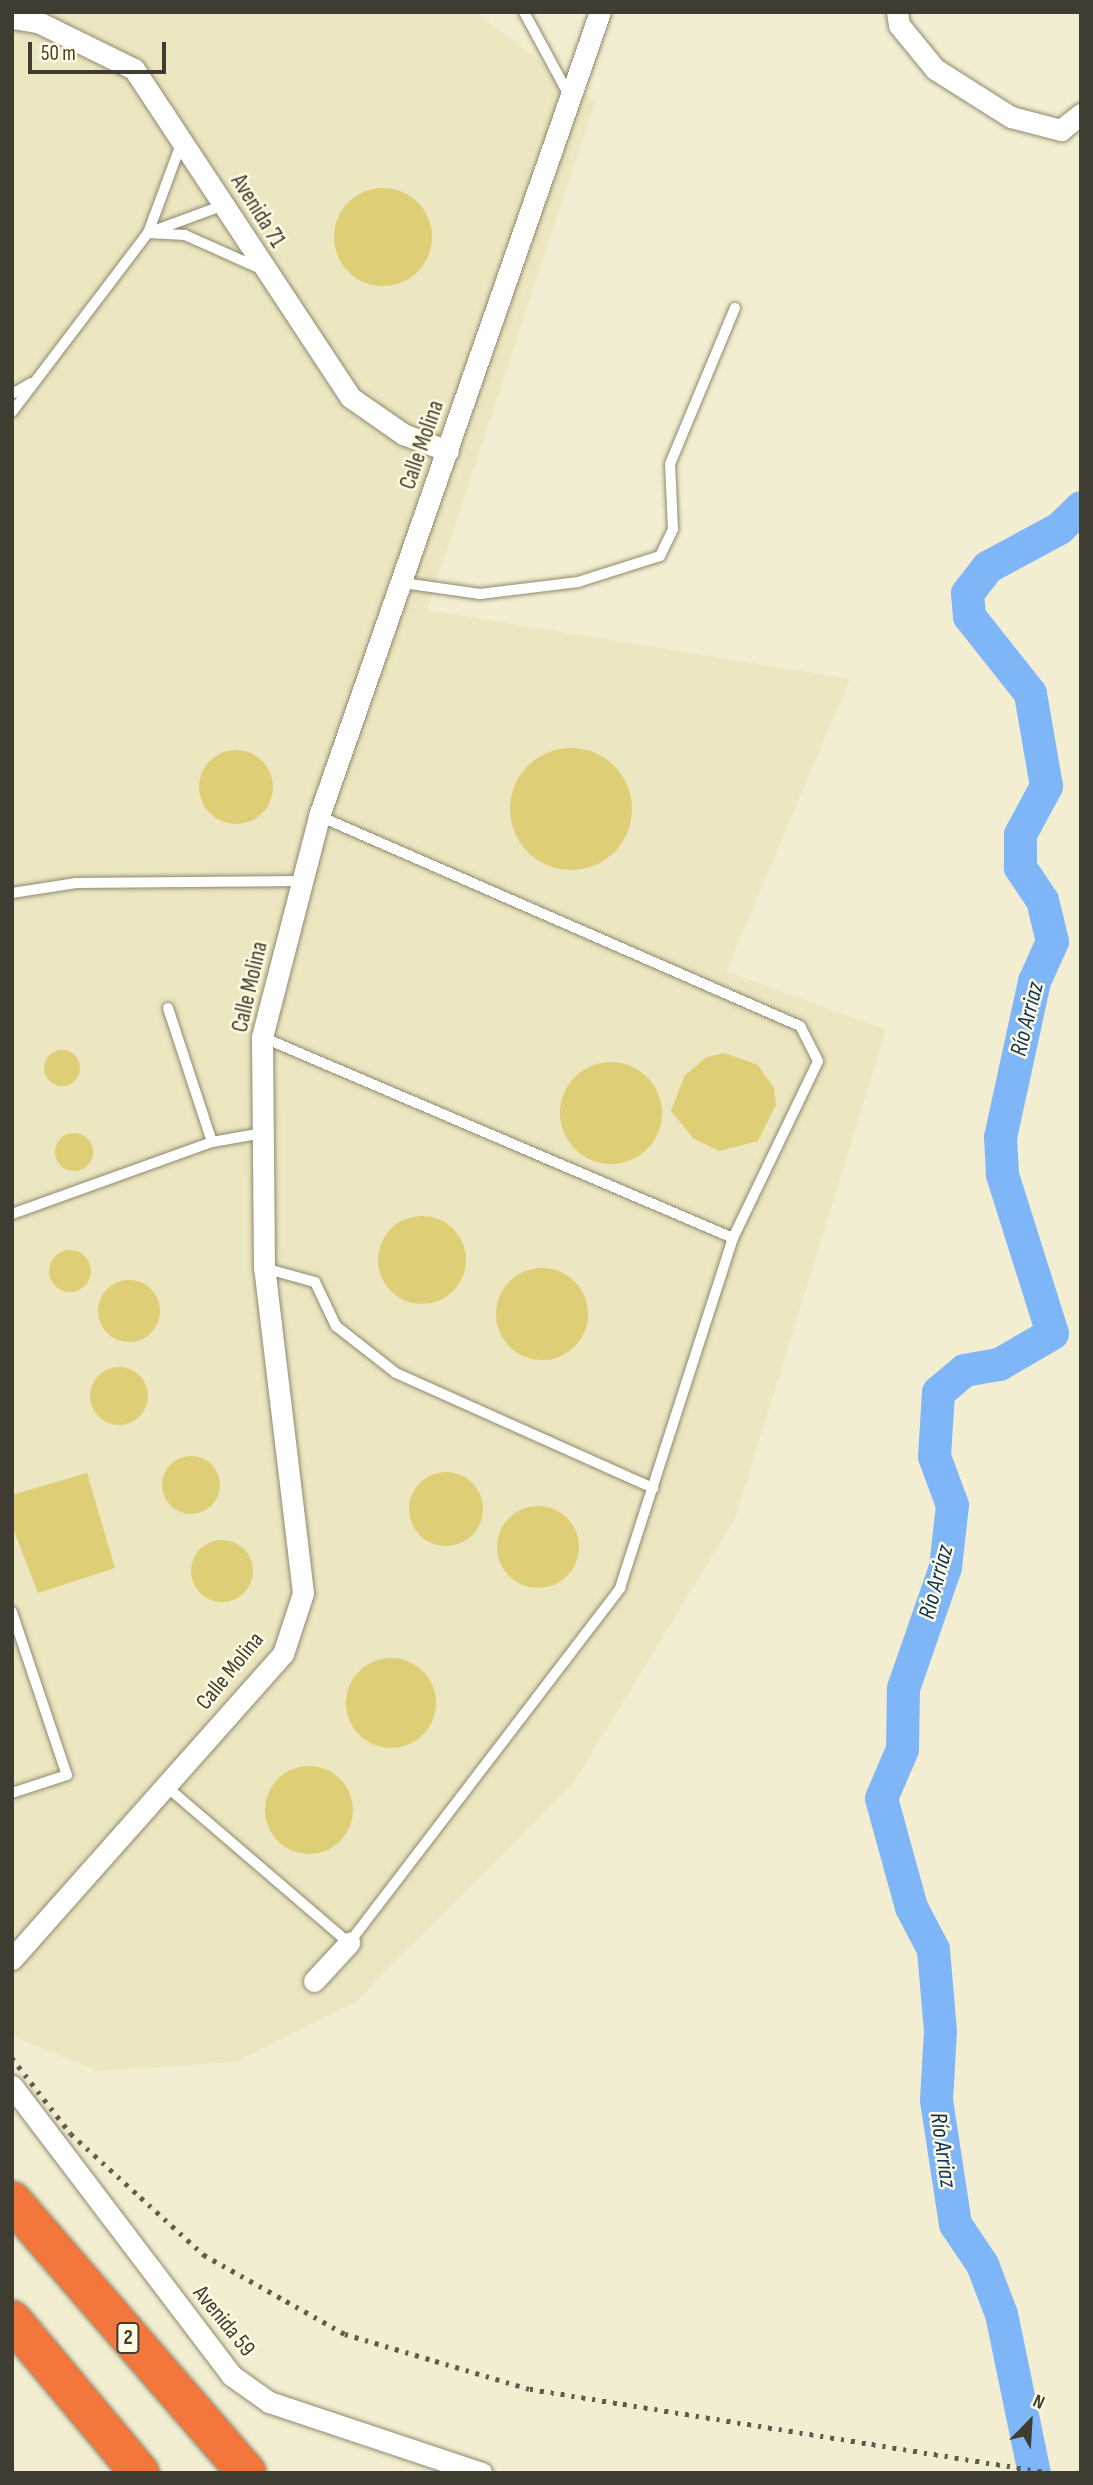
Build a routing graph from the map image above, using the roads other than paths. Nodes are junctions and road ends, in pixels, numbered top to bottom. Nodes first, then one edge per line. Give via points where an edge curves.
1 (524, 12) edge
2 (600, 12) edge
3 (897, 12) edge
4 (12, 18) edge
5 (570, 97) junction
6 (1081, 114) edge
7 (182, 141) junction
8 (224, 205) junction
9 (148, 233) junction
10 (266, 272) junction
11 (735, 308) dead end
12 (39, 377) junction
13 (12, 394) edge
14 (12, 412) edge
15 (447, 451) junction
16 (403, 583) junction
17 (318, 816) junction
18 (302, 881) junction
19 (12, 893) edge
20 (168, 1009) dead end
21 (262, 1037) junction
22 (263, 1133) junction
23 (212, 1142) junction
24 (12, 1214) edge
25 (733, 1238) junction
26 (264, 1268) junction
27 (653, 1488) junction
28 (12, 1612) edge
29 (167, 1787) junction
30 (12, 1793) edge
31 (349, 1943) junction
32 (12, 1959) edge
33 (314, 1981) dead end
34 (12, 2086) edge
35 (12, 2201) edge
36 (12, 2320) edge
37 (140, 2473) edge
38 (247, 2473) edge
39 (481, 2473) edge

1 - 5 lane
2 - 5 street, Calle Molina
3 - 6 street via 899,25 934,69 1011,117 1060,130
4 - 7 street, Avenida 71 via 38,22 134,69
5 - 15 street, Calle Molina
7 - 8 street, Avenida 71
7 - 9 lane
8 - 9 lane
8 - 10 street, Avenida 71
9 - 10 lane via 185,235
9 - 12 lane
10 - 15 street, Avenida 71 via 350,397 404,434
11 - 16 lane via 670,464 673,529 660,556 578,582 480,594
12 - 13 lane
12 - 14 lane
15 - 16 street, Calle Molina
16 - 17 street, Calle Molina
17 - 18 street, Calle Molina
17 - 25 lane via 800,1026 818,1062
18 - 19 lane via 76,883
18 - 21 street, Calle Molina
20 - 23 lane
21 - 22 street, Calle Molina
21 - 25 lane
22 - 23 lane
22 - 26 street, Calle Molina
23 - 24 lane
25 - 27 lane
26 - 27 lane via 314,1282 336,1326 396,1373
26 - 29 street, Calle Molina via 303,1593 283,1654
27 - 31 lane via 620,1588
28 - 30 lane via 67,1774
29 - 31 lane
29 - 32 street, Calle Molina
31 - 33 street
34 - 39 street, Avenida 59 via 231,2375 269,2402
35 - 38 highway, 2
36 - 37 highway

